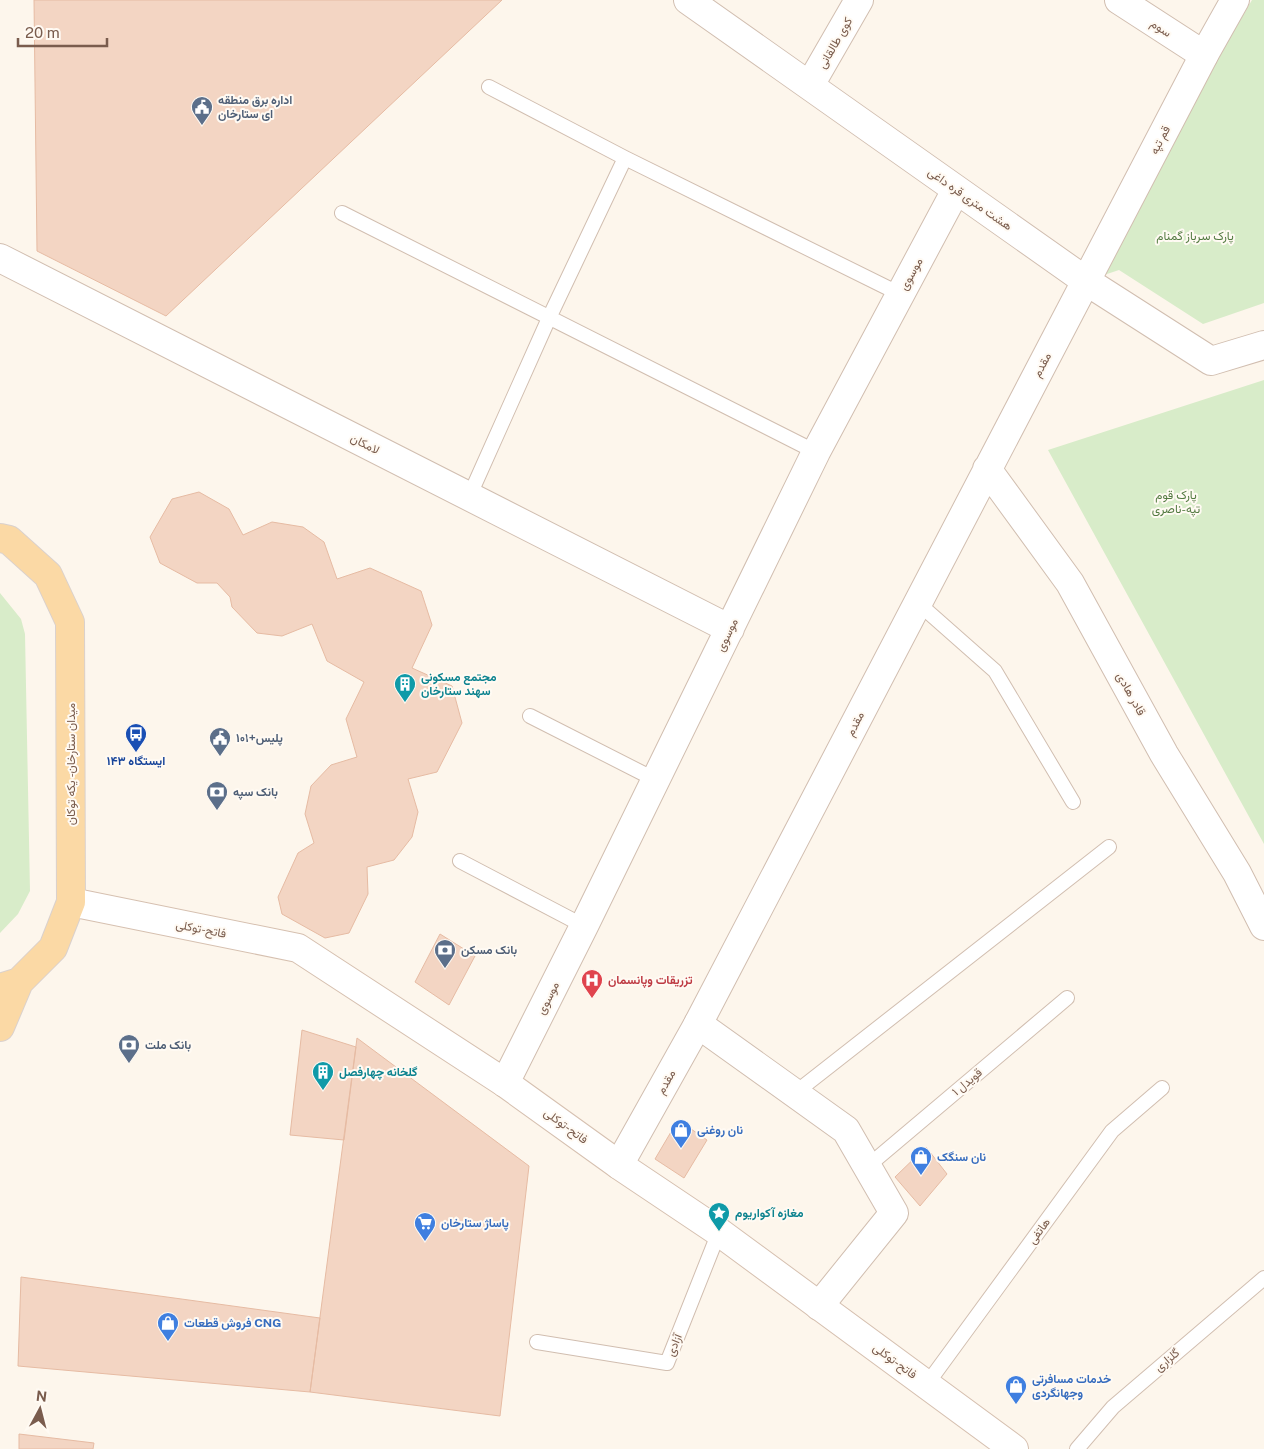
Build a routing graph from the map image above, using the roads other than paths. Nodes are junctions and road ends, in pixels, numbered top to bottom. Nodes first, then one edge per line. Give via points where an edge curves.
1 (688, 0) edge
2 (860, 0) edge
3 (1119, 0) edge
4 (1235, 0) edge
5 (1204, 55) junction
6 (810, 85) junction
7 (489, 87) dead end
8 (625, 158) junction
9 (956, 190) junction
10 (342, 213) dead end
11 (0, 258) edge
12 (1086, 281) junction
13 (900, 294) junction
14 (549, 318) junction
15 (1264, 345) edge
16 (816, 452) junction
17 (987, 469) junction
18 (469, 496) junction
19 (3, 533) edge
20 (918, 602) junction
21 (730, 629) junction
22 (530, 716) dead end
23 (656, 780) junction
24 (1073, 802) dead end
25 (1109, 847) dead end
26 (460, 861) dead end
27 (71, 902) junction
28 (584, 926) junction
29 (1264, 926) edge
30 (9, 985) edge
31 (1067, 998) dead end
32 (698, 1024) junction
33 (0, 1027) edge
34 (504, 1082) junction
35 (1162, 1088) dead end
36 (795, 1094) junction
37 (619, 1165) junction
38 (868, 1166) junction
39 (719, 1232) junction
40 (1264, 1278) edge
41 (819, 1306) junction
42 (538, 1342) dead end
43 (927, 1384) junction
44 (998, 1444) edge
45 (1076, 1449) edge

1 - 6 street, هشت متری قره داغی
2 - 6 street, کوی طالقانی
3 - 5 street, سوم
4 - 5 street, قم تپه
5 - 12 street, قم تپه
6 - 9 street, هشت متری قره داغی
7 - 8 lane
8 - 13 lane
8 - 14 lane
9 - 12 street, هشت متری قره داغی
9 - 13 street, موسوی
10 - 14 lane
11 - 18 street, لامکان
12 - 15 street, هشت متری قره داغی via 1210,361
12 - 17 street, مقدم
13 - 16 street, موسوی
14 - 16 lane
14 - 18 lane
16 - 21 street, موسوی
17 - 20 street, مقدم
17 - 29 street, قادر هادی via 1070,583 1164,754 1237,873
18 - 21 street, لامکان
19 - 27 main road, میدان ستارخان - یکه توکان via 48,575 70,622
20 - 24 lane via 995,671
20 - 32 street, مقدم
21 - 23 street, موسوی
22 - 23 lane
23 - 28 street, موسوی
25 - 36 lane
26 - 28 lane
27 - 30 main road, میدان ستارخان - یکه توکان via 53,948
27 - 34 street, فاتح-توکلی via 298,948
28 - 34 street, موسوی
30 - 33 main road
31 - 38 lane, قویدل ۱
32 - 36 street
32 - 37 street, مقدم
34 - 37 street, فاتح-توکلی
35 - 43 lane, هاتفی via 1112,1131
36 - 38 street via 846,1130
37 - 39 street, فاتح-توکلی
38 - 41 street via 894,1213
39 - 41 street, فاتح-توکلی
39 - 42 lane, آزادی via 667,1363
40 - 45 lane, گلزاری via 1112,1407
41 - 43 street, فاتح-توکلی
43 - 44 street, فاتح-توکلی

